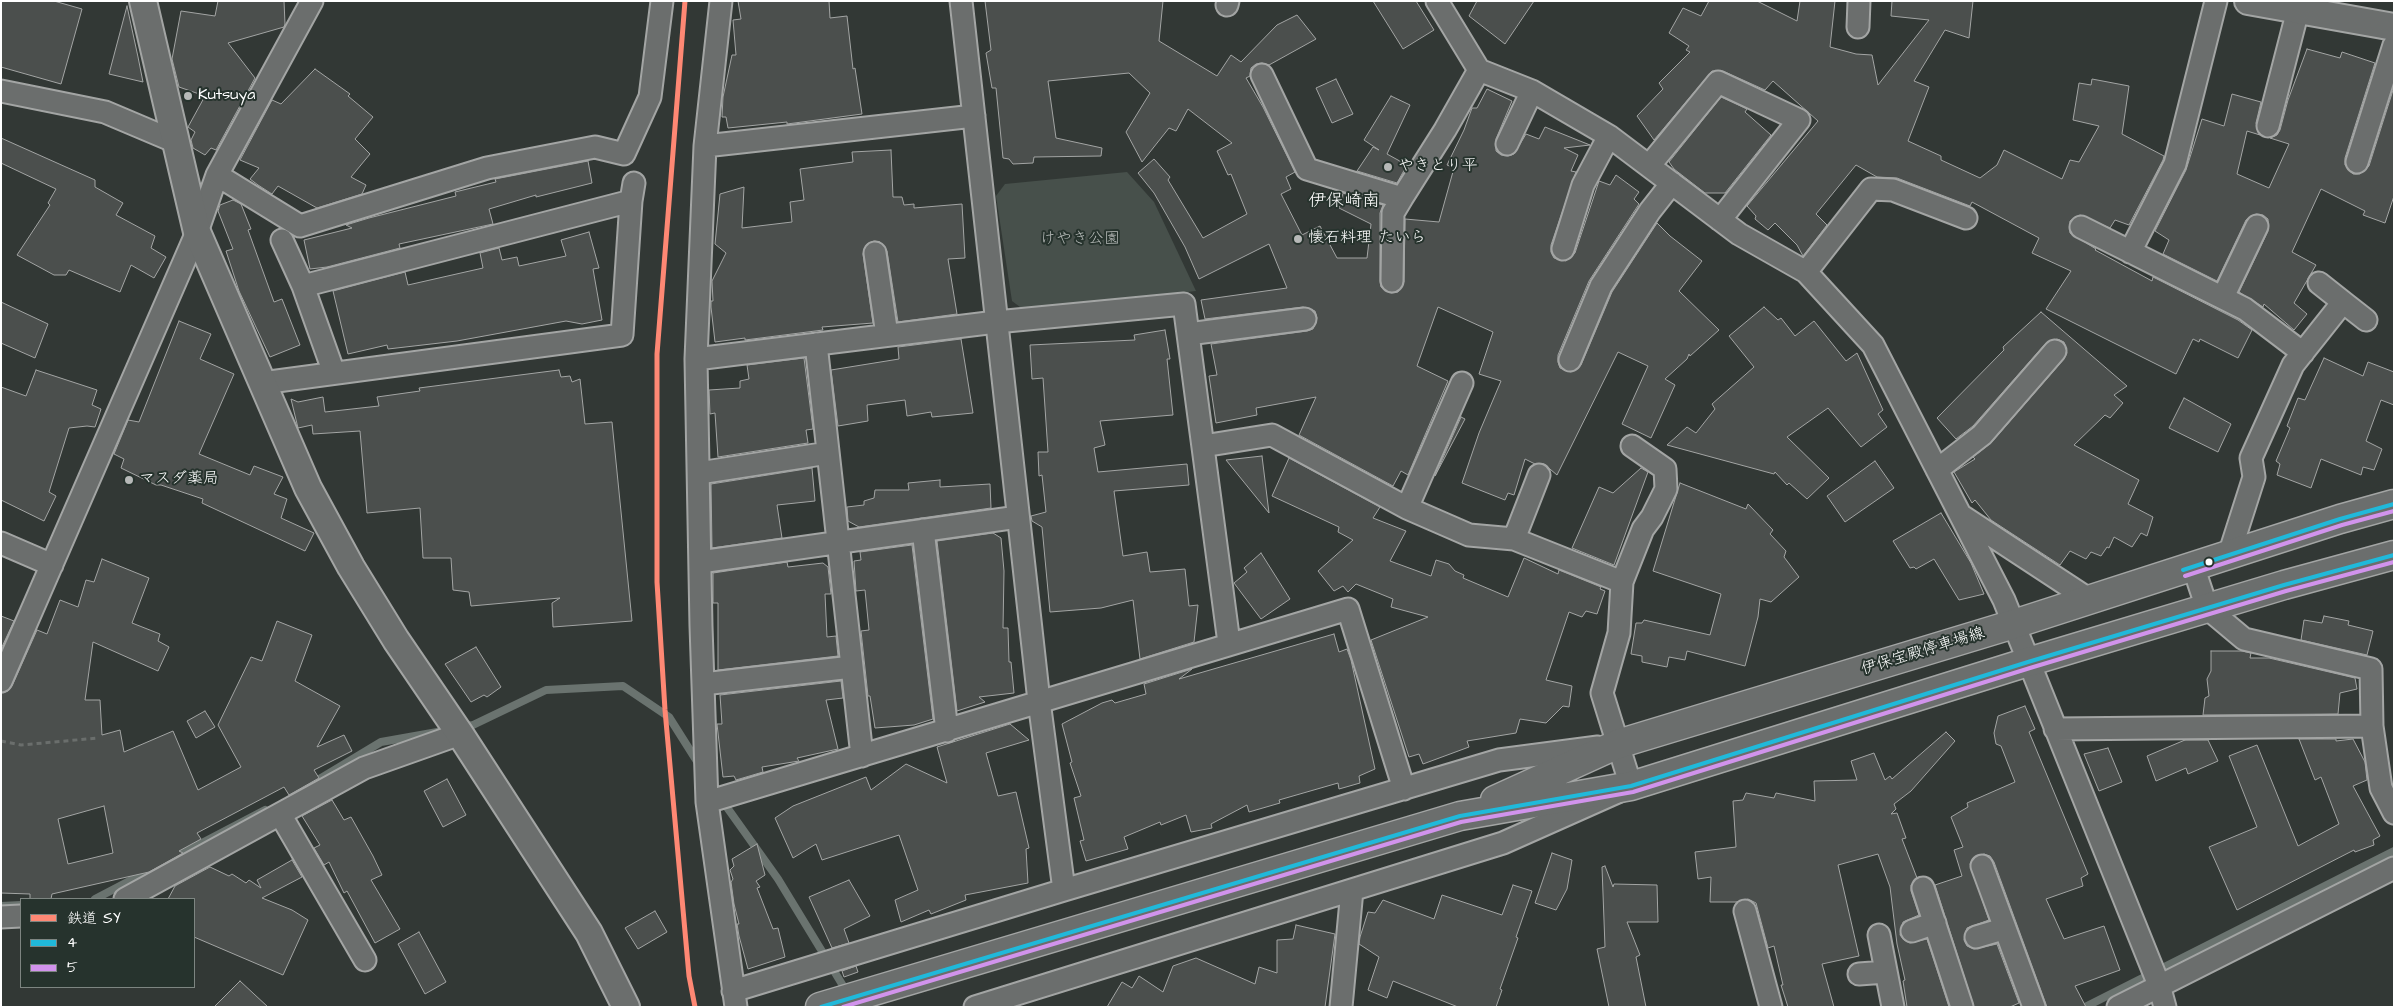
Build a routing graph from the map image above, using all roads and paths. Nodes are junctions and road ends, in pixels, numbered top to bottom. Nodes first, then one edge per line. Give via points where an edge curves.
1 (143, 1) edge
2 (312, 1) edge
3 (662, 1) edge
4 (720, 1) edge
5 (961, 1) edge
6 (1437, 1) edge
7 (1859, 1) edge
8 (2216, 1) edge
9 (2248, 1) edge
10 (2298, 10) junction
11 (1858, 27) dead end
12 (2394, 27) edge
13 (2394, 45) edge
14 (1479, 70) junction
15 (1262, 75) dead end
16 (1, 91) edge
17 (1532, 91) junction
18 (974, 116) junction
19 (2268, 126) dead end
20 (1609, 136) junction
21 (176, 142) junction
22 (1507, 144) dead end
23 (705, 146) junction
24 (2357, 162) dead end
25 (1649, 166) junction
26 (217, 175) junction
27 (1672, 183) junction
28 (1402, 198) junction
29 (1966, 218) dead end
30 (1720, 220) junction
31 (2257, 226) dead end
32 (2081, 227) dead end
33 (197, 232) junction
34 (282, 240) dead end
35 (1563, 249) dead end
36 (2130, 252) junction
37 (875, 253) dead end
38 (1806, 272) junction
39 (1392, 281) dead end
40 (2319, 283) dead end
41 (302, 286) junction
42 (2222, 297) junction
43 (2343, 302) junction
44 (1305, 319) dead end
45 (2366, 320) dead end
46 (996, 322) junction
47 (1188, 334) junction
48 (887, 335) junction
49 (816, 344) junction
50 (2055, 351) dead end
51 (2303, 353) junction
52 (696, 359) junction
53 (1570, 360) dead end
54 (334, 373) junction
55 (262, 383) junction
56 (1462, 383) dead end
57 (1203, 446) junction
58 (1632, 446) dead end
59 (828, 453) junction
60 (1937, 470) junction
61 (699, 473) junction
62 (1539, 475) dead end
63 (2394, 504) edge
64 (1407, 508) junction
65 (1960, 514) junction
66 (1018, 517) junction
67 (923, 530) junction
68 (1514, 539) junction
69 (838, 542) junction
70 (1, 544) edge
71 (2229, 555) junction
72 (2394, 555) edge
73 (700, 562) junction
74 (52, 565) junction
75 (2194, 566) junction
76 (1622, 582) junction
77 (2090, 600) junction
78 (2207, 608) junction
79 (2014, 624) junction
80 (1229, 643) junction
81 (2028, 662) junction
82 (852, 667) junction
83 (1, 681) edge
84 (703, 684) junction
85 (1039, 701) junction
86 (2372, 726) junction
87 (2055, 729) junction
88 (947, 731) junction
89 (460, 734) junction
90 (98, 738) dead end
91 (1, 741) edge
92 (1618, 744) junction
93 (862, 756) junction
94 (1631, 786) junction
95 (1404, 788) junction
96 (707, 802) junction
97 (2394, 813) edge
98 (280, 814) junction
99 (1460, 816) junction
100 (1982, 866) dead end
101 (2394, 868) edge
102 (1923, 888) dead end
103 (1064, 890) junction
104 (1352, 890) junction
105 (127, 898) edge
106 (1745, 911) dead end
107 (20, 916) edge
108 (1, 917) edge
109 (1935, 923) junction
110 (1912, 930) dead end
111 (2003, 930) junction
112 (1879, 935) dead end
113 (1976, 937) dead end
114 (365, 960) dead end
115 (1886, 972) junction
116 (1859, 974) dead end
117 (2159, 985) junction
118 (735, 999) edge
119 (2034, 1006) edge
120 (626, 1007) edge
121 (820, 1007) edge
122 (975, 1007) edge
123 (1341, 1007) edge
124 (1771, 1007) edge
125 (1893, 1007) edge
126 (1962, 1007) edge
127 (2118, 1007) edge
128 (2166, 1007) edge

1 - 21 street
2 - 26 street
3 - 26 street via 650,96 624,154 594,146 487,168 300,226
4 - 23 street
5 - 18 street
6 - 14 street
7 - 11 street
8 - 36 street via 2175,164
9 - 10 street
10 - 12 street
10 - 19 street
13 - 24 street
14 - 17 street
14 - 28 street
15 - 28 street via 1307,169
16 - 21 street via 105,112
17 - 20 street
17 - 22 street
18 - 23 street
18 - 46 street
20 - 25 street
20 - 35 street via 1583,185
21 - 33 street
23 - 52 street
25 - 27 street
25 - 30 street via 1718,82 1799,120
26 - 33 street
27 - 30 street
27 - 53 street via 1601,286 1600,313
28 - 39 street via 1393,213
29 - 38 street via 1893,190 1871,189
30 - 38 street
31 - 42 street
32 - 36 street
33 - 55 street
33 - 74 street
34 - 41 street
36 - 42 street
37 - 48 street
38 - 60 street via 1873,344
40 - 43 street
41 - 54 street
41 - 54 street via 632,192 622,335
42 - 51 street via 2245,309
43 - 45 street
43 - 51 street
44 - 47 street
46 - 47 street via 1184,304
46 - 48 street
46 - 66 street
47 - 57 street
48 - 49 street
49 - 52 street
49 - 59 street
50 - 60 street via 1982,435
51 - 71 street via 2293,366 2251,458 2254,477
52 - 61 street
54 - 55 street
55 - 89 street via 308,488 351,567
56 - 64 street
57 - 64 street via 1272,435
57 - 80 street
58 - 76 street via 1665,469 1666,489 1642,529
59 - 61 street
59 - 69 street
60 - 65 street
61 - 73 street
62 - 68 street
63 - 71 main road, 伊保宝殿停車場線
64 - 68 street via 1469,535
65 - 77 street
65 - 79 street
66 - 67 street
66 - 85 street
67 - 69 street
67 - 88 street
68 - 76 street
69 - 73 street
69 - 82 street
70 - 74 street
71 - 75 main road, 伊保宝殿停車場線
72 - 78 main road, 伊保宝殿停車場線
73 - 84 street
74 - 83 street
75 - 77 main road, 伊保宝殿停車場線
75 - 78 street
76 - 92 street via 1619,632 1602,693
77 - 79 main road, 伊保宝殿停車場線
78 - 81 main road, 伊保宝殿停車場線
78 - 86 street via 2244,638 2371,669
79 - 81 street
79 - 92 main road, 伊保宝殿停車場線
80 - 85 street
80 - 95 street via 1348,609
81 - 87 street
81 - 94 main road, 伊保宝殿停車場線
82 - 84 street
82 - 93 street
84 - 96 street
85 - 88 street
85 - 103 street
86 - 87 street
86 - 97 street via 2381,788
87 - 117 street
88 - 93 street
89 - 98 street via 364,768
89 - 120 street via 589,933
90 - 91 path via 21,746
92 - 94 street
92 - 95 street via 1498,760
92 - 99 main road, 伊保宝殿停車場線
93 - 96 street
94 - 99 main road, 伊保宝殿停車場線
94 - 104 street via 1503,843
95 - 103 street
96 - 118 street
98 - 105 street
98 - 114 street
99 - 121 main road, 伊保宝殿停車場線
100 - 111 street
101 - 117 street
102 - 109 street
103 - 118 street
104 - 122 street
104 - 123 street
106 - 124 street
107 - 108 street
109 - 110 street
109 - 126 street
111 - 113 street
111 - 119 street
112 - 115 street
115 - 116 street
115 - 125 street
117 - 127 street
117 - 128 street

